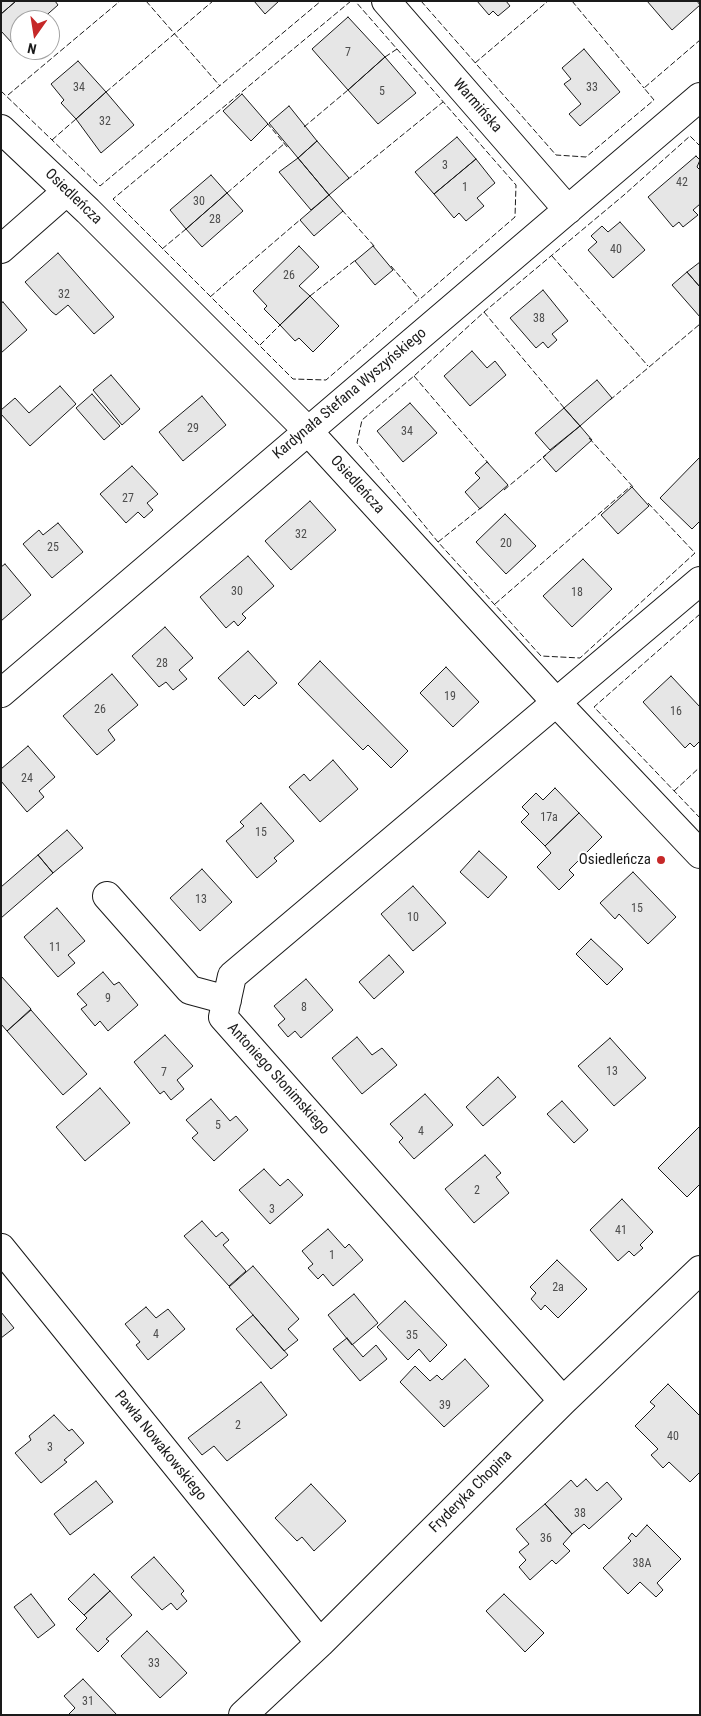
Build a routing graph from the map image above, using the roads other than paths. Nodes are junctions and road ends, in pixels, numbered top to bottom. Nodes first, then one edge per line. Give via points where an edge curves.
1 (387, 1) edge
2 (700, 97) edge
3 (1, 129) edge
4 (67, 191) junction
5 (568, 210) junction
6 (1, 249) edge
7 (307, 430) junction
8 (700, 582) edge
9 (1, 693) edge
10 (556, 702) junction
11 (700, 854) edge
12 (107, 896) dead end
13 (227, 1000) junction
14 (1, 1248) edge
15 (700, 1270) edge
16 (563, 1400) junction
17 (320, 1643) junction
18 (243, 1715) edge

1 - 5 street, Warmińska
2 - 5 street, Kardynała Stefana Wyszyńskiego
3 - 4 street, Osiedleńcza
4 - 6 street
4 - 7 street, Osiedleńcza
5 - 7 street, Kardynała Stefana Wyszyńskiego
7 - 9 street, Kardynała Stefana Wyszyńskiego
7 - 10 street, Osiedleńcza
8 - 10 street, Antoniego Słonimskiego
10 - 11 street, Osiedleńcza
10 - 13 street, Antoniego Słonimskiego via 232,976
12 - 13 street via 190,990
13 - 16 street, Antoniego Słonimskiego via 223,1017
14 - 17 street, Pawła Nowakowskiego
15 - 16 street, Fryderyka Chopina
16 - 17 street, Fryderyka Chopina
17 - 18 street, Fryderyka Chopina

